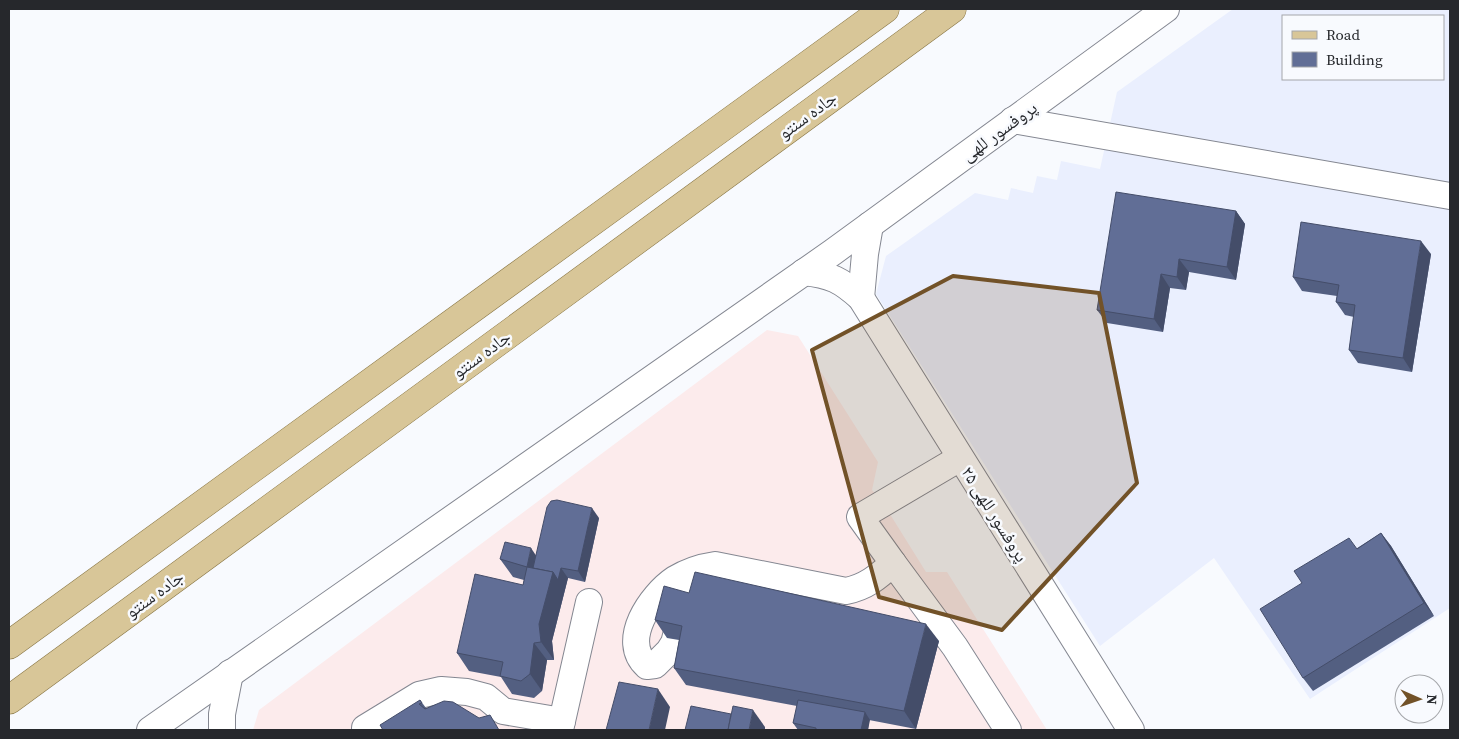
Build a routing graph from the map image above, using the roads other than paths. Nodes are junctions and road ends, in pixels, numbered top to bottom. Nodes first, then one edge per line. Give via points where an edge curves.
1 (884, 9) edge
2 (952, 9) edge
3 (1166, 9) edge
4 (1013, 120) junction
5 (1450, 196) edge
6 (870, 225) junction
7 (804, 272) junction
8 (861, 298) junction
9 (960, 458) junction
10 (893, 563) junction
11 (686, 586) junction
12 (589, 602) dead end
13 (9, 645) edge
14 (230, 673) junction
15 (9, 700) edge
16 (509, 721) edge
17 (561, 726) edge
18 (150, 730) edge
19 (222, 730) edge
20 (367, 730) edge
21 (1008, 730) edge
22 (1131, 730) edge

1 - 13 main road
2 - 15 main road, جاده سنتو
3 - 4 street, پروفسور للهی
4 - 5 street
4 - 6 street, پروفسور للهی
6 - 7 street, پروفسور للهی
6 - 8 street
7 - 8 street, پروفسور للهی ۲۵ via 823,274 843,282
7 - 14 street, پروفسور للهی
8 - 9 street, پروفسور للهی ۲۵
9 - 10 street via 860,517
9 - 22 street, پروفسور للهی ۲۵
10 - 11 street via 875,580 846,591 715,565 699,568
10 - 21 street via 955,647
11 - 11 street via 676,579 665,587 644,614 637,629 636,642 642,662 647,666 655,665 674,643
12 - 17 street
14 - 18 street, پروفسور للهی
14 - 19 street
16 - 17 street
16 - 20 street via 486,697 441,690 419,695 365,728

